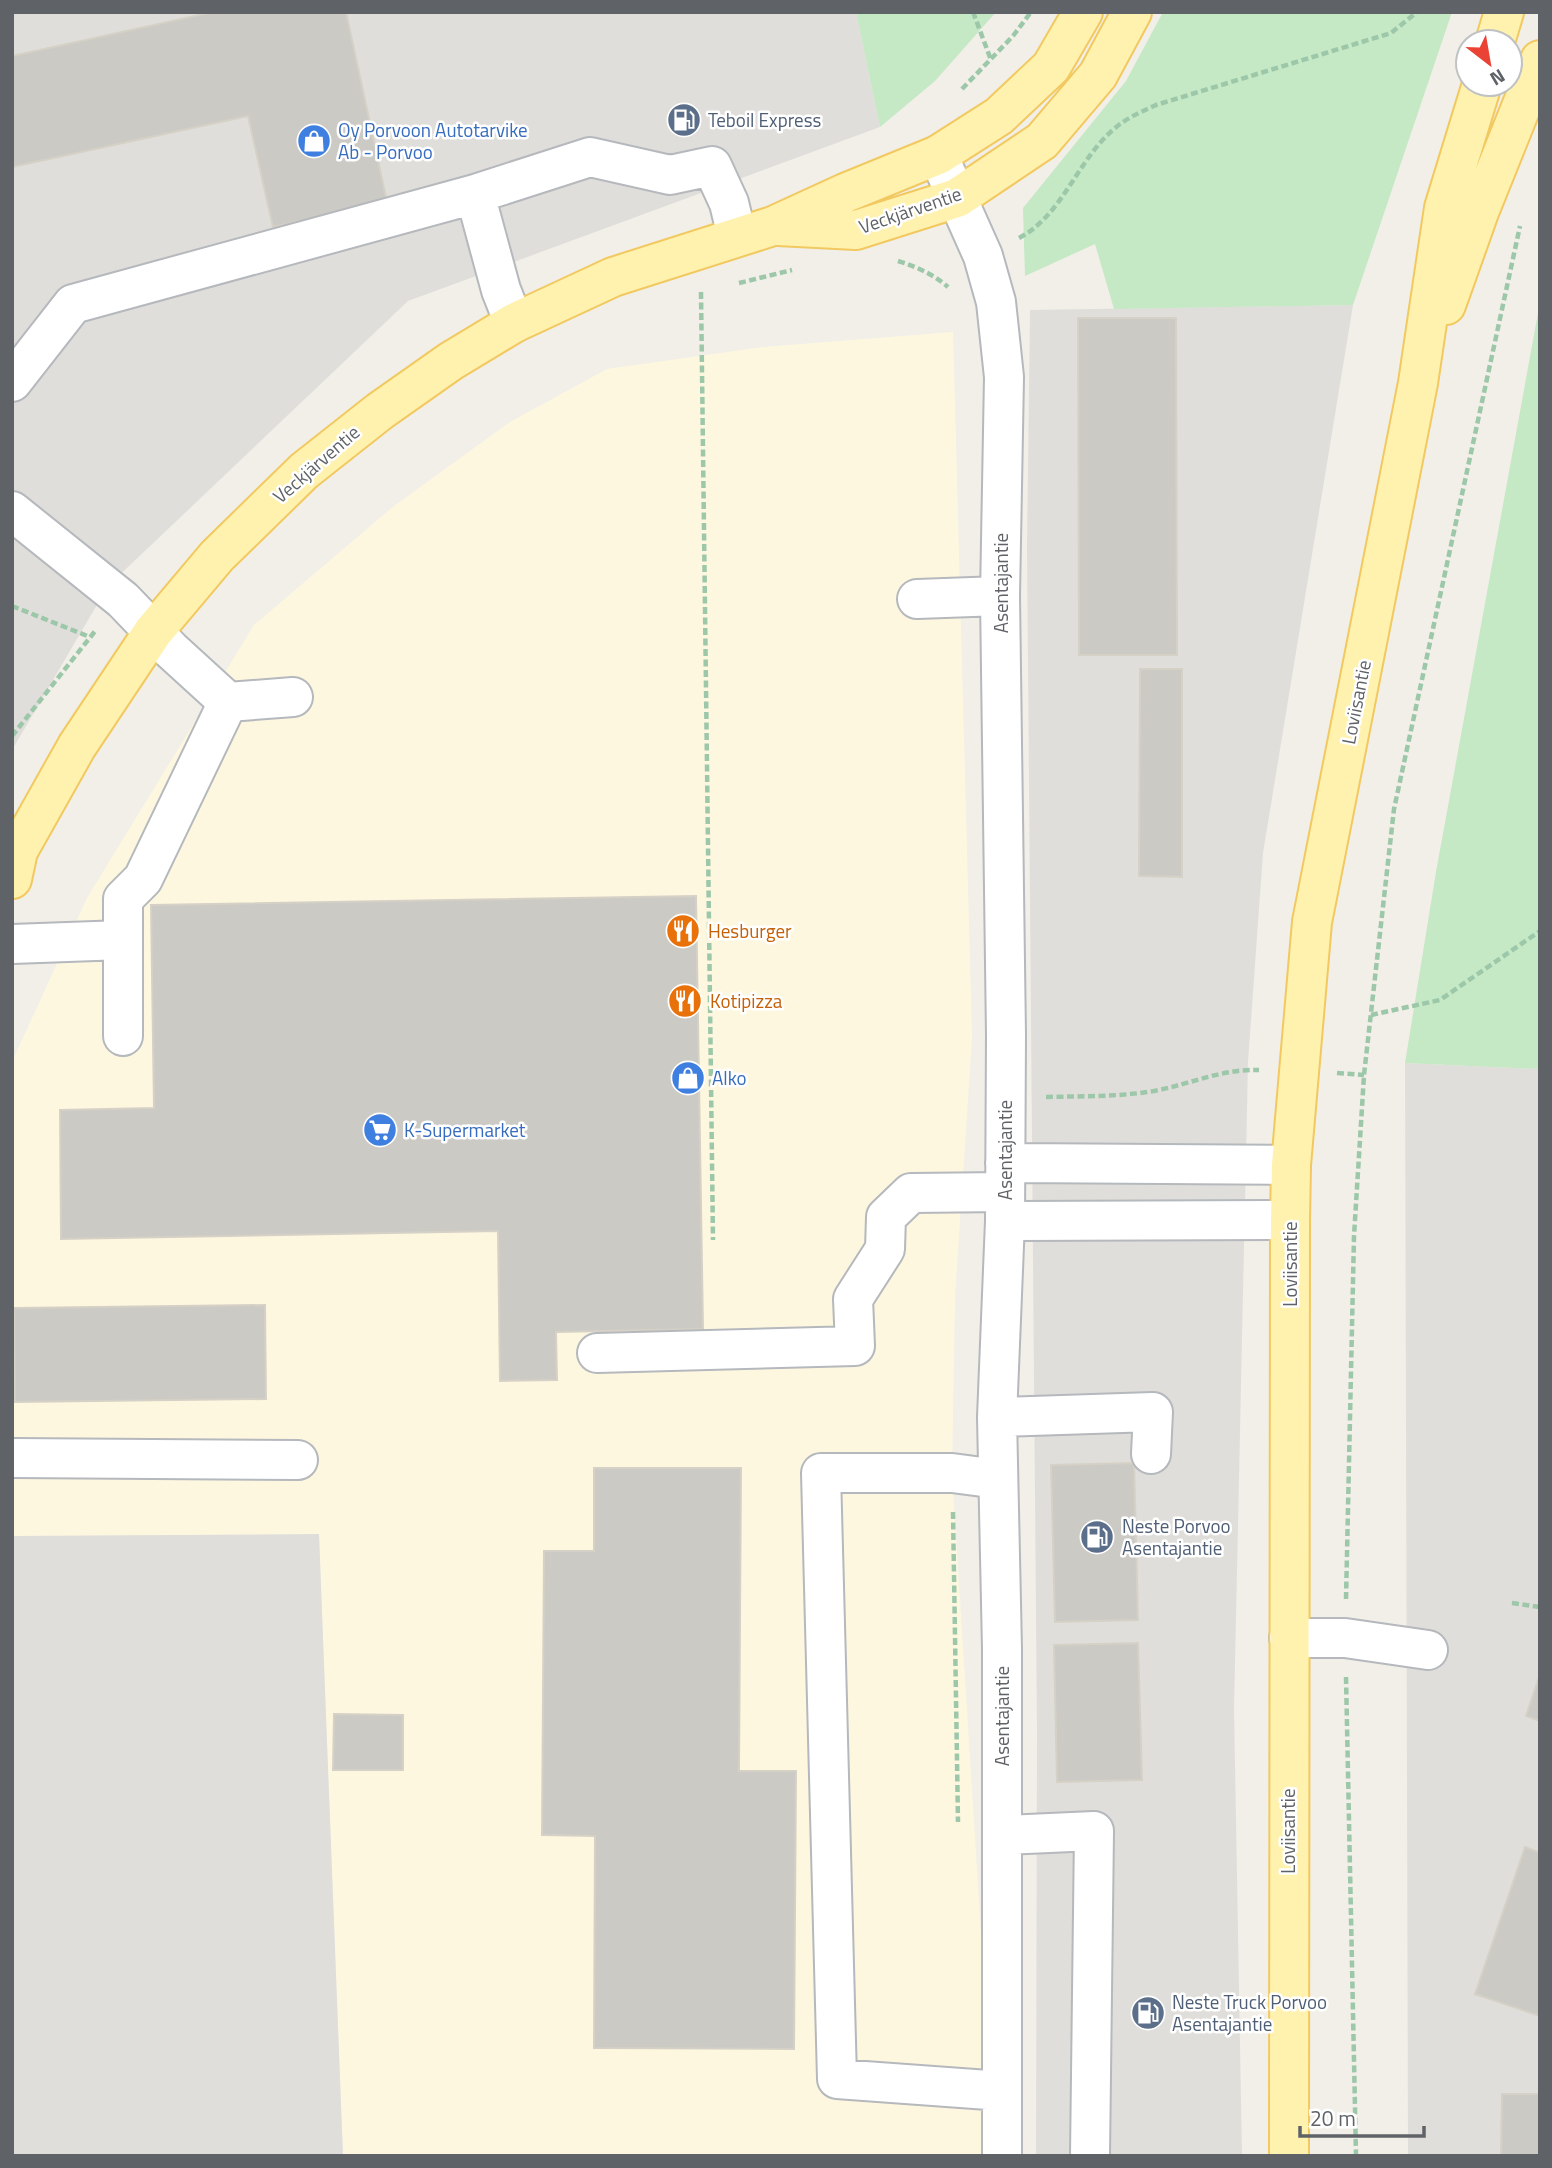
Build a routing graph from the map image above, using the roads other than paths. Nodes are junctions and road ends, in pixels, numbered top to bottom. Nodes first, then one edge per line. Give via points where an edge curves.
1 (1083, 12) edge
2 (1132, 12) edge
3 (1540, 60) edge
4 (1478, 98) edge
5 (939, 155) junction
6 (475, 194) junction
7 (957, 198) junction
8 (755, 231) junction
9 (514, 323) junction
10 (12, 382) edge
11 (1418, 383) junction
12 (12, 511) edge
13 (1000, 596) junction
14 (917, 599) dead end
15 (153, 632) junction
16 (293, 697) dead end
17 (228, 702) junction
18 (13, 870) edge
19 (123, 940) junction
20 (12, 944) edge
21 (123, 1036) dead end
22 (1291, 1166) junction
23 (1005, 1192) junction
24 (1290, 1220) junction
25 (597, 1353) dead end
26 (997, 1417) junction
27 (1151, 1454) dead end
28 (12, 1458) edge
29 (298, 1460) dead end
30 (998, 1479) junction
31 (1289, 1638) junction
32 (1428, 1650) dead end
33 (1003, 1835) junction
34 (1002, 2091) junction
35 (1002, 2156) edge
36 (1090, 2156) edge
37 (1289, 2156) edge

1 - 5 main road, Veckjärventie via 1051,66 999,116
2 - 7 main road, Veckjärventie via 1098,75 1042,141
3 - 11 main road, Loviisantie
4 - 11 main road, Loviisantie via 1444,208
5 - 7 street, Asentajantie
5 - 8 main road, Veckjärventie
6 - 8 street via 590,157 670,175 712,166 729,203
6 - 9 street
6 - 10 street via 73,304
7 - 8 main road, Veckjärventie via 856,230
7 - 13 street, Asentajantie via 983,256 996,302 1004,377
8 - 9 main road, Veckjärventie via 613,277
9 - 15 main road, Veckjärventie via 380,411 304,471 217,556
11 - 22 main road, Loviisantie via 1312,922
12 - 15 street via 123,600
13 - 14 street
13 - 23 street, Asentajantie
15 - 17 street
15 - 18 main road, Veckjärventie via 77,746 18,851
16 - 17 street
17 - 19 street via 143,879 123,899
19 - 20 street
19 - 21 street
22 - 23 street
22 - 24 main road, Loviisantie
23 - 24 street
23 - 25 street via 911,1193 886,1217 886,1249 853,1299 855,1346
23 - 26 street, Asentajantie
24 - 31 main road, Loviisantie
26 - 27 street via 1153,1412
26 - 30 street, Asentajantie
28 - 29 street
30 - 33 street, Asentajantie
30 - 34 street via 952,1473 821,1473 837,2079
31 - 32 street via 1345,1638
31 - 37 main road, Loviisantie
33 - 34 street, Asentajantie
33 - 36 street via 1094,1831
34 - 35 street, Asentajantie

